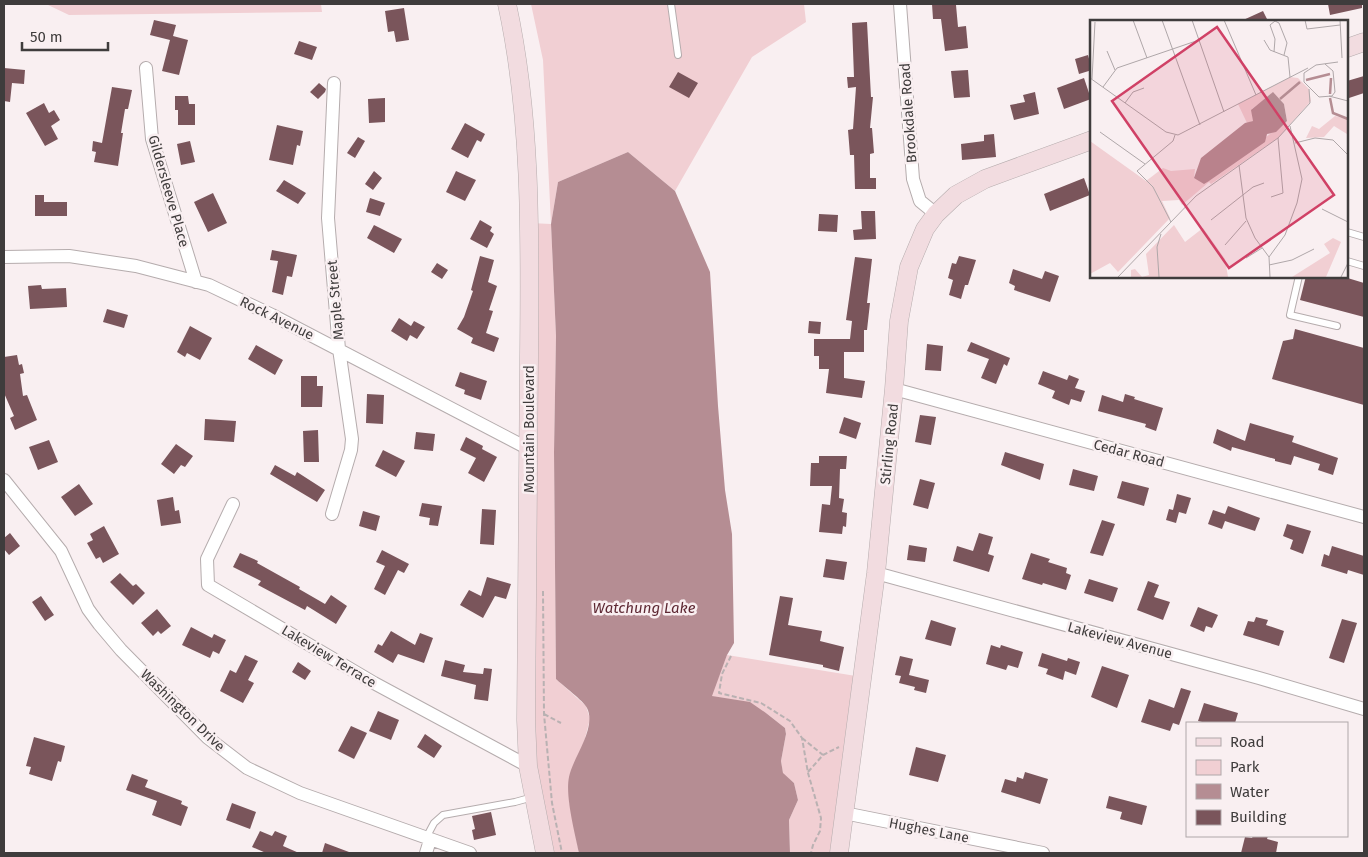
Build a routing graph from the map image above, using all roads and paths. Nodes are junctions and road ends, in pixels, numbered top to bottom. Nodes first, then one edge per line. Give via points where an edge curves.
1 (507, 4) edge
2 (671, 4) edge
3 (900, 4) edge
4 (1364, 42) edge
5 (1348, 48) edge
6 (678, 55) dead end
7 (146, 68) dead end
8 (334, 83) dead end
9 (1090, 141) edge
10 (936, 214) junction
11 (1348, 232) edge
12 (1364, 237) edge
13 (4, 257) edge
14 (1348, 261) edge
15 (1364, 266) edge
16 (1299, 278) edge
17 (196, 282) junction
18 (1337, 326) dead end
19 (339, 349) junction
20 (894, 389) junction
21 (528, 449) junction
22 (4, 480) edge
23 (233, 504) dead end
24 (332, 514) dead end
25 (1364, 517) edge
26 (876, 573) junction
27 (543, 586) dead end
28 (731, 656) dead end
29 (1364, 709) edge
30 (544, 714) junction
31 (561, 723) dead end
32 (802, 738) junction
33 (854, 738) junction
34 (823, 755) junction
35 (528, 766) junction
36 (808, 773) junction
37 (534, 796) junction
38 (844, 813) junction
39 (428, 839) junction
40 (444, 849) edge
41 (426, 853) edge
42 (470, 853) edge
43 (545, 853) edge
44 (562, 853) edge
45 (811, 853) edge
46 (839, 853) edge
47 (1043, 853) edge

1 - 21 street, Mountain Boulevard via 522,99 530,223
2 - 6 lane
3 - 10 street, Brookdale Road via 913,179 920,201
4 - 5 street
7 - 17 street, Gildersleeve Place via 152,139
8 - 19 street, Maple Street via 328,218
9 - 10 street, Stirling Road via 967,187
10 - 20 street, Stirling Road via 925,229 910,267 899,321
11 - 12 lane
13 - 17 street, Rock Avenue via 69,256 136,266
14 - 15 lane
16 - 18 lane via 1290,314
17 - 19 street, Rock Avenue via 272,314
19 - 21 street, Rock Avenue
19 - 24 street, Maple Street via 352,439
20 - 25 street, Cedar Road
20 - 26 street, Stirling Road
21 - 35 street, Mountain Boulevard
22 - 39 street, Washington Drive via 61,551 99,624 208,738 247,768 300,793
23 - 35 street, Lakeview Terrace via 207,559 208,585 374,683
26 - 29 street, Lakeview Avenue
26 - 33 street, Stirling Road
27 - 30 path
28 - 32 path via 722,674 719,693 761,702 790,721
30 - 31 path
30 - 44 path via 552,803
32 - 34 path
32 - 36 path
33 - 34 path
33 - 38 street, Stirling Road
34 - 36 path
35 - 37 street, Mountain Boulevard
36 - 45 path via 820,818 820,831
37 - 39 lane via 443,814 434,823
37 - 43 street, Mountain Boulevard
38 - 46 street, Stirling Road
38 - 47 street, Hughes Lane
39 - 40 street, Washington Drive
39 - 41 street
40 - 42 street, Washington Drive

